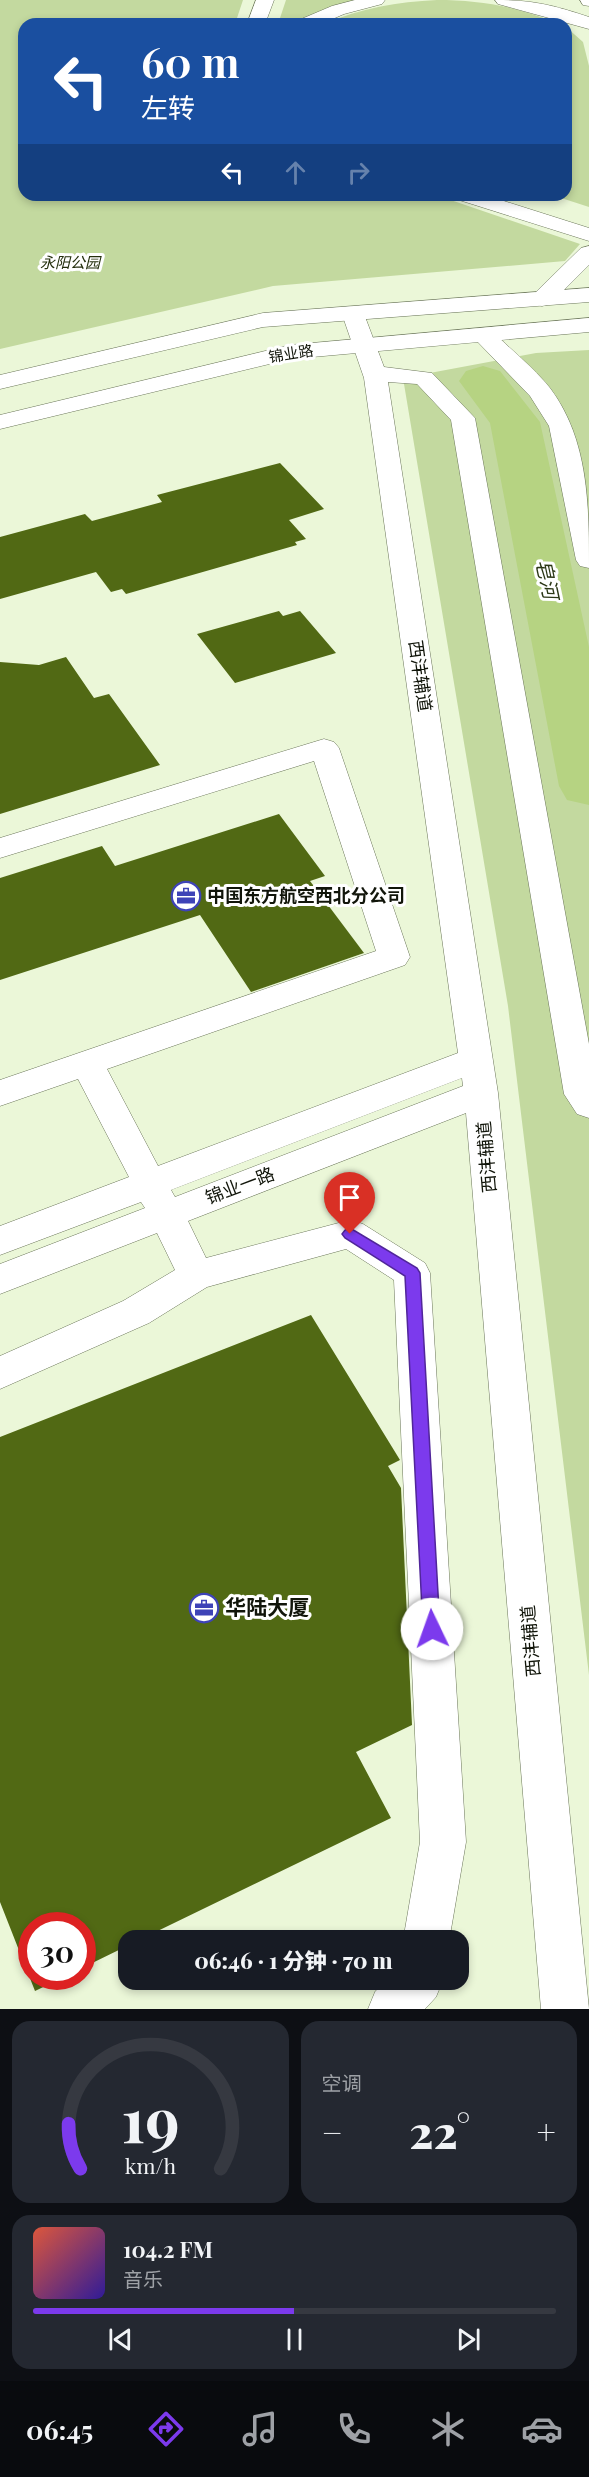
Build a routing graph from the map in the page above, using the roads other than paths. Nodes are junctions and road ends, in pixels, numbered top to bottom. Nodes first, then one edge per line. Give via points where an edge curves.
1 (265, 0) edge
2 (376, 0) edge
3 (504, 0) edge
4 (258, 18) edge
5 (320, 18) edge
6 (589, 23) edge
7 (482, 201) edge
8 (533, 201) edge
9 (589, 219) edge
10 (589, 235) edge
11 (589, 253) edge
12 (589, 295) edge
13 (542, 299) junction
14 (353, 314) junction
15 (589, 325) edge
16 (483, 335) junction
17 (369, 360) junction
18 (0, 382) edge
19 (0, 422) edge
20 (589, 560) edge
21 (0, 848) edge
22 (476, 1059) junction
23 (87, 1064) junction
24 (0, 1093) edge
25 (481, 1093) junction
26 (589, 1105) edge
27 (149, 1184) junction
28 (168, 1215) junction
29 (0, 1240) edge
30 (196, 1275) junction
31 (0, 1279) edge
32 (0, 1373) edge
33 (428, 1930) edge
34 (410, 1990) edge
35 (392, 2009) edge
36 (564, 2009) edge

1 - 4 main road
2 - 5 main road
3 - 6 main road
7 - 10 main road
8 - 9 main road
11 - 13 main road
12 - 13 main road, 锦业路
13 - 14 main road, 锦业路
14 - 17 main road, 西沣辅道
14 - 18 main road, 锦业路 via 263,320
15 - 16 main road, 锦业路
16 - 17 main road, 锦业路
16 - 20 main road via 540,392 561,426
17 - 19 main road, 锦业路 via 290,352
17 - 22 main road, 西沣辅道
17 - 26 main road via 424,378 463,418 581,1094
21 - 23 main road via 324,748 394,957
22 - 25 main road, 西沣辅道
22 - 27 main road, 锦业一路
23 - 24 main road
23 - 27 main road
25 - 28 main road, 锦业一路
25 - 36 main road, 西沣辅道
27 - 28 main road
27 - 29 main road, 锦业一路
28 - 30 main road
28 - 31 main road, 锦业一路
30 - 32 main road via 135,1312
30 - 33 main road via 350,1234 412,1273 443,1842
34 - 35 main road

